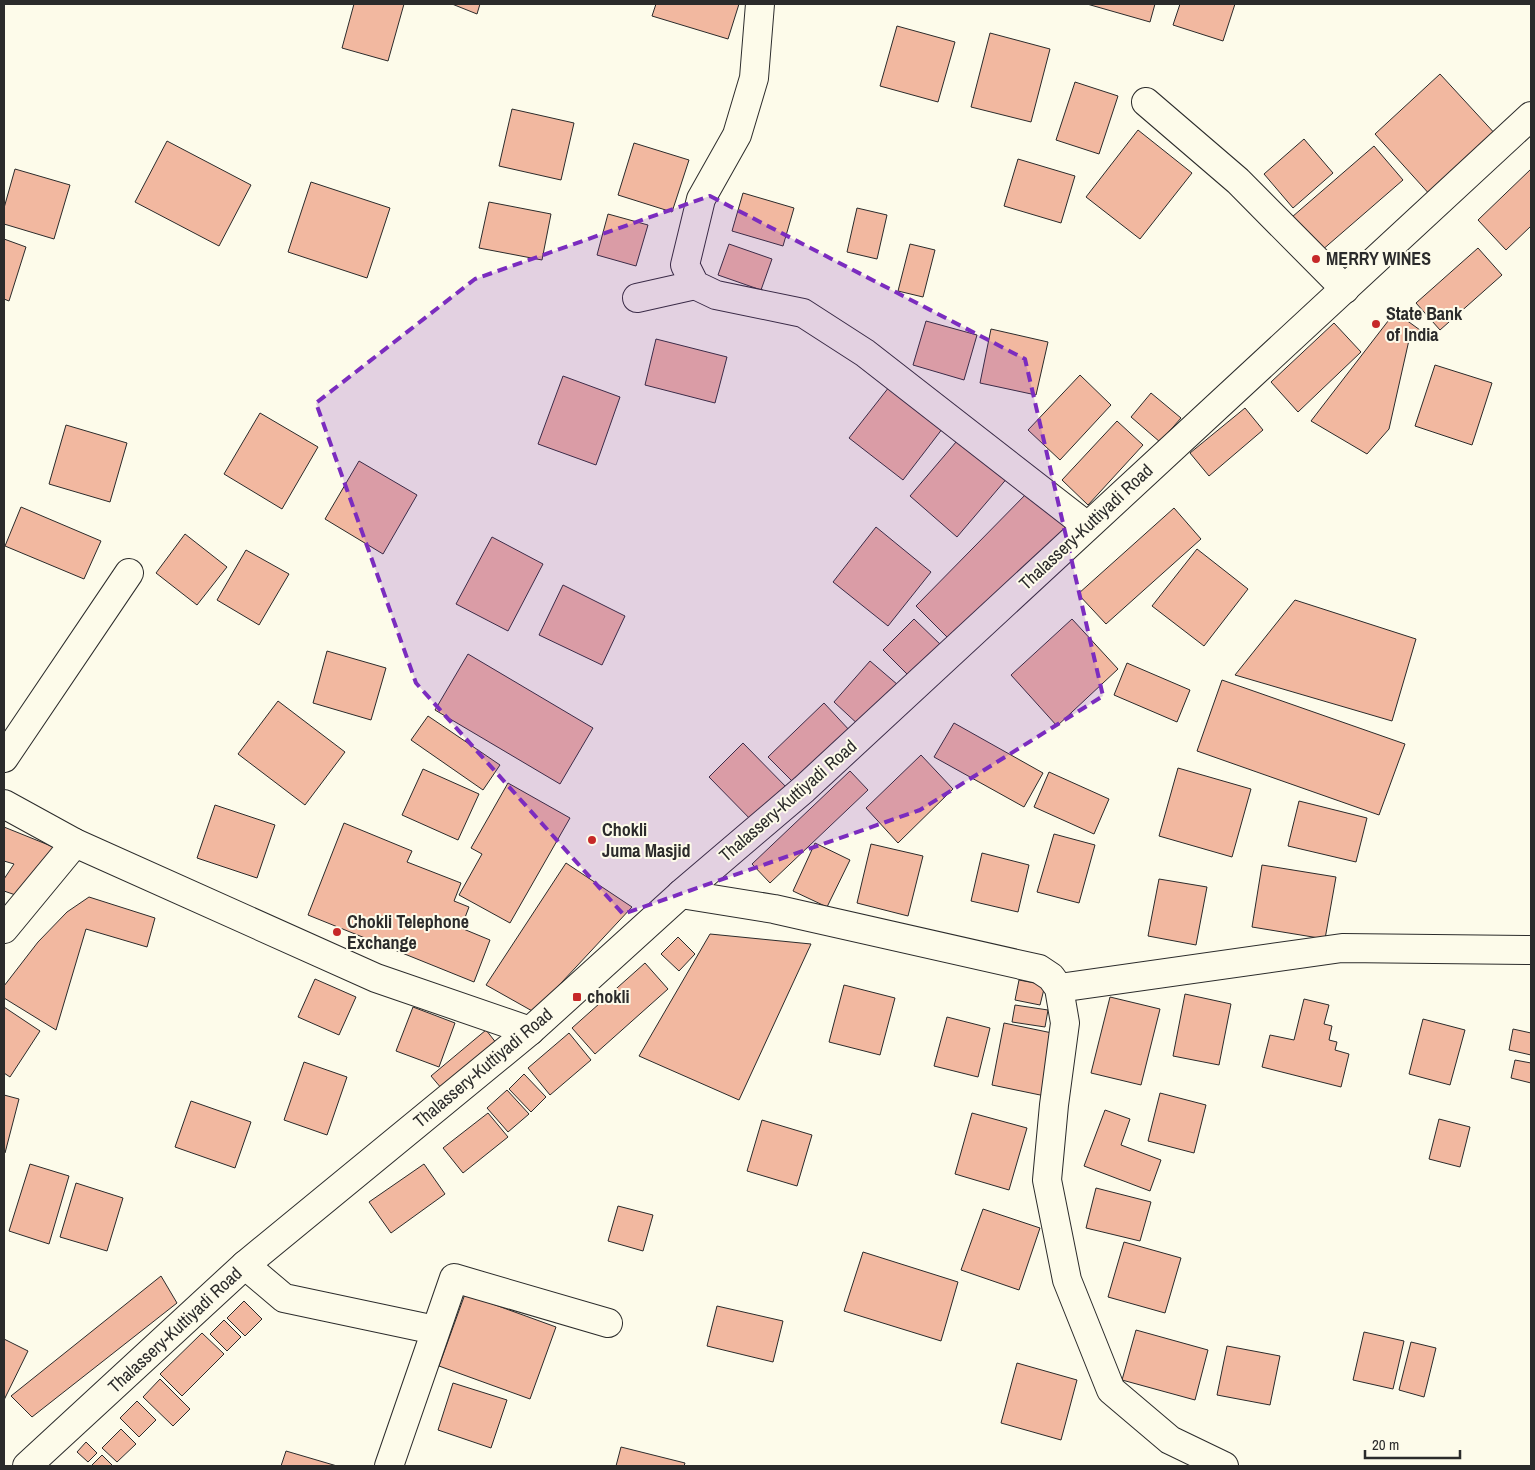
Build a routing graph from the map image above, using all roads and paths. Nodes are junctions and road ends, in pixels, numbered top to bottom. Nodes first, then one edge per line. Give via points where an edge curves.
1 (760, 4) edge
2 (1146, 102) dead end
3 (1531, 116) edge
4 (695, 285) junction
5 (1345, 289) junction
6 (637, 298) dead end
7 (1087, 526) junction
8 (129, 573) dead end
9 (4, 758) edge
10 (4, 804) edge
11 (75, 844) junction
12 (681, 894) junction
13 (4, 929) edge
14 (1531, 950) edge
15 (1059, 988) junction
16 (530, 1030) junction
17 (245, 1265) junction
18 (608, 1323) dead end
19 (435, 1330) junction
20 (27, 1466) edge
21 (389, 1466) edge
22 (1224, 1466) edge

1 - 4 street via 754,78 737,135 701,199 685,265
2 - 5 street via 1238,181
3 - 5 street, Thalassery-Kuttiyadi Road
4 - 6 street
4 - 7 street via 716,295 803,313 866,353
5 - 7 street, Thalassery-Kuttiyadi Road
7 - 12 street, Thalassery-Kuttiyadi Road via 804,789
8 - 9 street
10 - 11 street
11 - 13 street
11 - 16 street via 376,978
12 - 15 street via 774,909 1039,969
12 - 16 street, Thalassery-Kuttiyadi Road
14 - 15 street via 1342,948
15 - 22 street via 1065,1023 1047,1180 1067,1280 1111,1390 1170,1440
16 - 17 street, Thalassery-Kuttiyadi Road
17 - 19 street via 284,1298
17 - 20 street, Thalassery-Kuttiyadi Road
18 - 19 street via 454,1278
19 - 21 street

